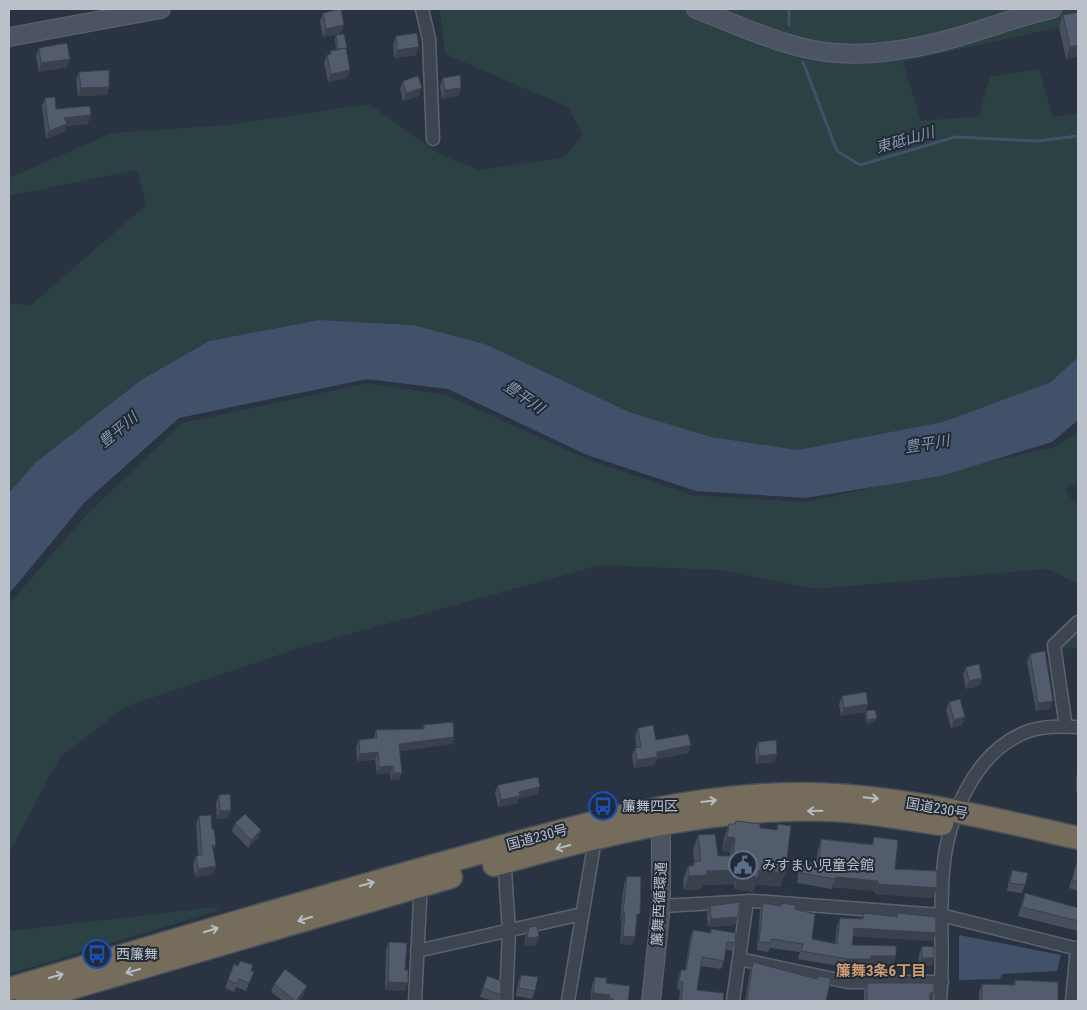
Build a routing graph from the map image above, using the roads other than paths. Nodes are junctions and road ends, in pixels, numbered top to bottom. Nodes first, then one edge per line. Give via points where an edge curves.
1 (161, 9) edge
2 (422, 9) edge
3 (696, 9) edge
4 (1052, 9) edge
5 (118, 13) edge
6 (9, 36) edge
7 (433, 139) dead end
8 (1078, 622) edge
9 (1072, 727) edge
10 (661, 815) junction
11 (954, 818) junction
12 (597, 830) junction
13 (1078, 838) edge
14 (1078, 853) edge
15 (504, 854) junction
16 (422, 877) junction
17 (747, 902) junction
18 (661, 906) junction
19 (582, 914) junction
20 (941, 915) junction
21 (509, 931) junction
22 (1078, 948) edge
23 (417, 951) junction
24 (739, 959) junction
25 (942, 982) junction
26 (9, 989) edge
27 (27, 1001) edge
28 (415, 1001) edge
29 (506, 1001) edge
30 (568, 1001) edge
31 (651, 1001) edge
32 (733, 1001) edge
33 (940, 1001) edge
34 (1072, 1001) edge

1 - 5 street
2 - 7 street via 429,39
3 - 4 street via 785,42 836,53 884,53 932,44
5 - 6 street
8 - 9 street via 1054,645
9 - 11 street via 1026,732 994,752 976,775
10 - 11 highway, 国道230号 via 834,810
10 - 12 highway, 国道230号
10 - 18 street, 簾舞西循環通
11 - 13 highway, 国道230号
11 - 14 highway, 国道230号
11 - 20 street via 943,871
12 - 15 highway, 国道230号
12 - 19 street
15 - 16 highway, 国道230号
15 - 21 street
16 - 23 street
26 -> 16 highway, 国道230号
16 -> 27 highway, 国道230号
17 - 18 street
17 - 20 street
17 - 24 street
18 - 31 street, 簾舞西循環通
19 - 21 street
19 - 30 street
20 - 22 street
20 - 25 street
21 - 23 street
21 - 29 street
22 - 34 street
23 - 28 street
24 - 25 street via 848,982
24 - 32 street
25 - 33 street

